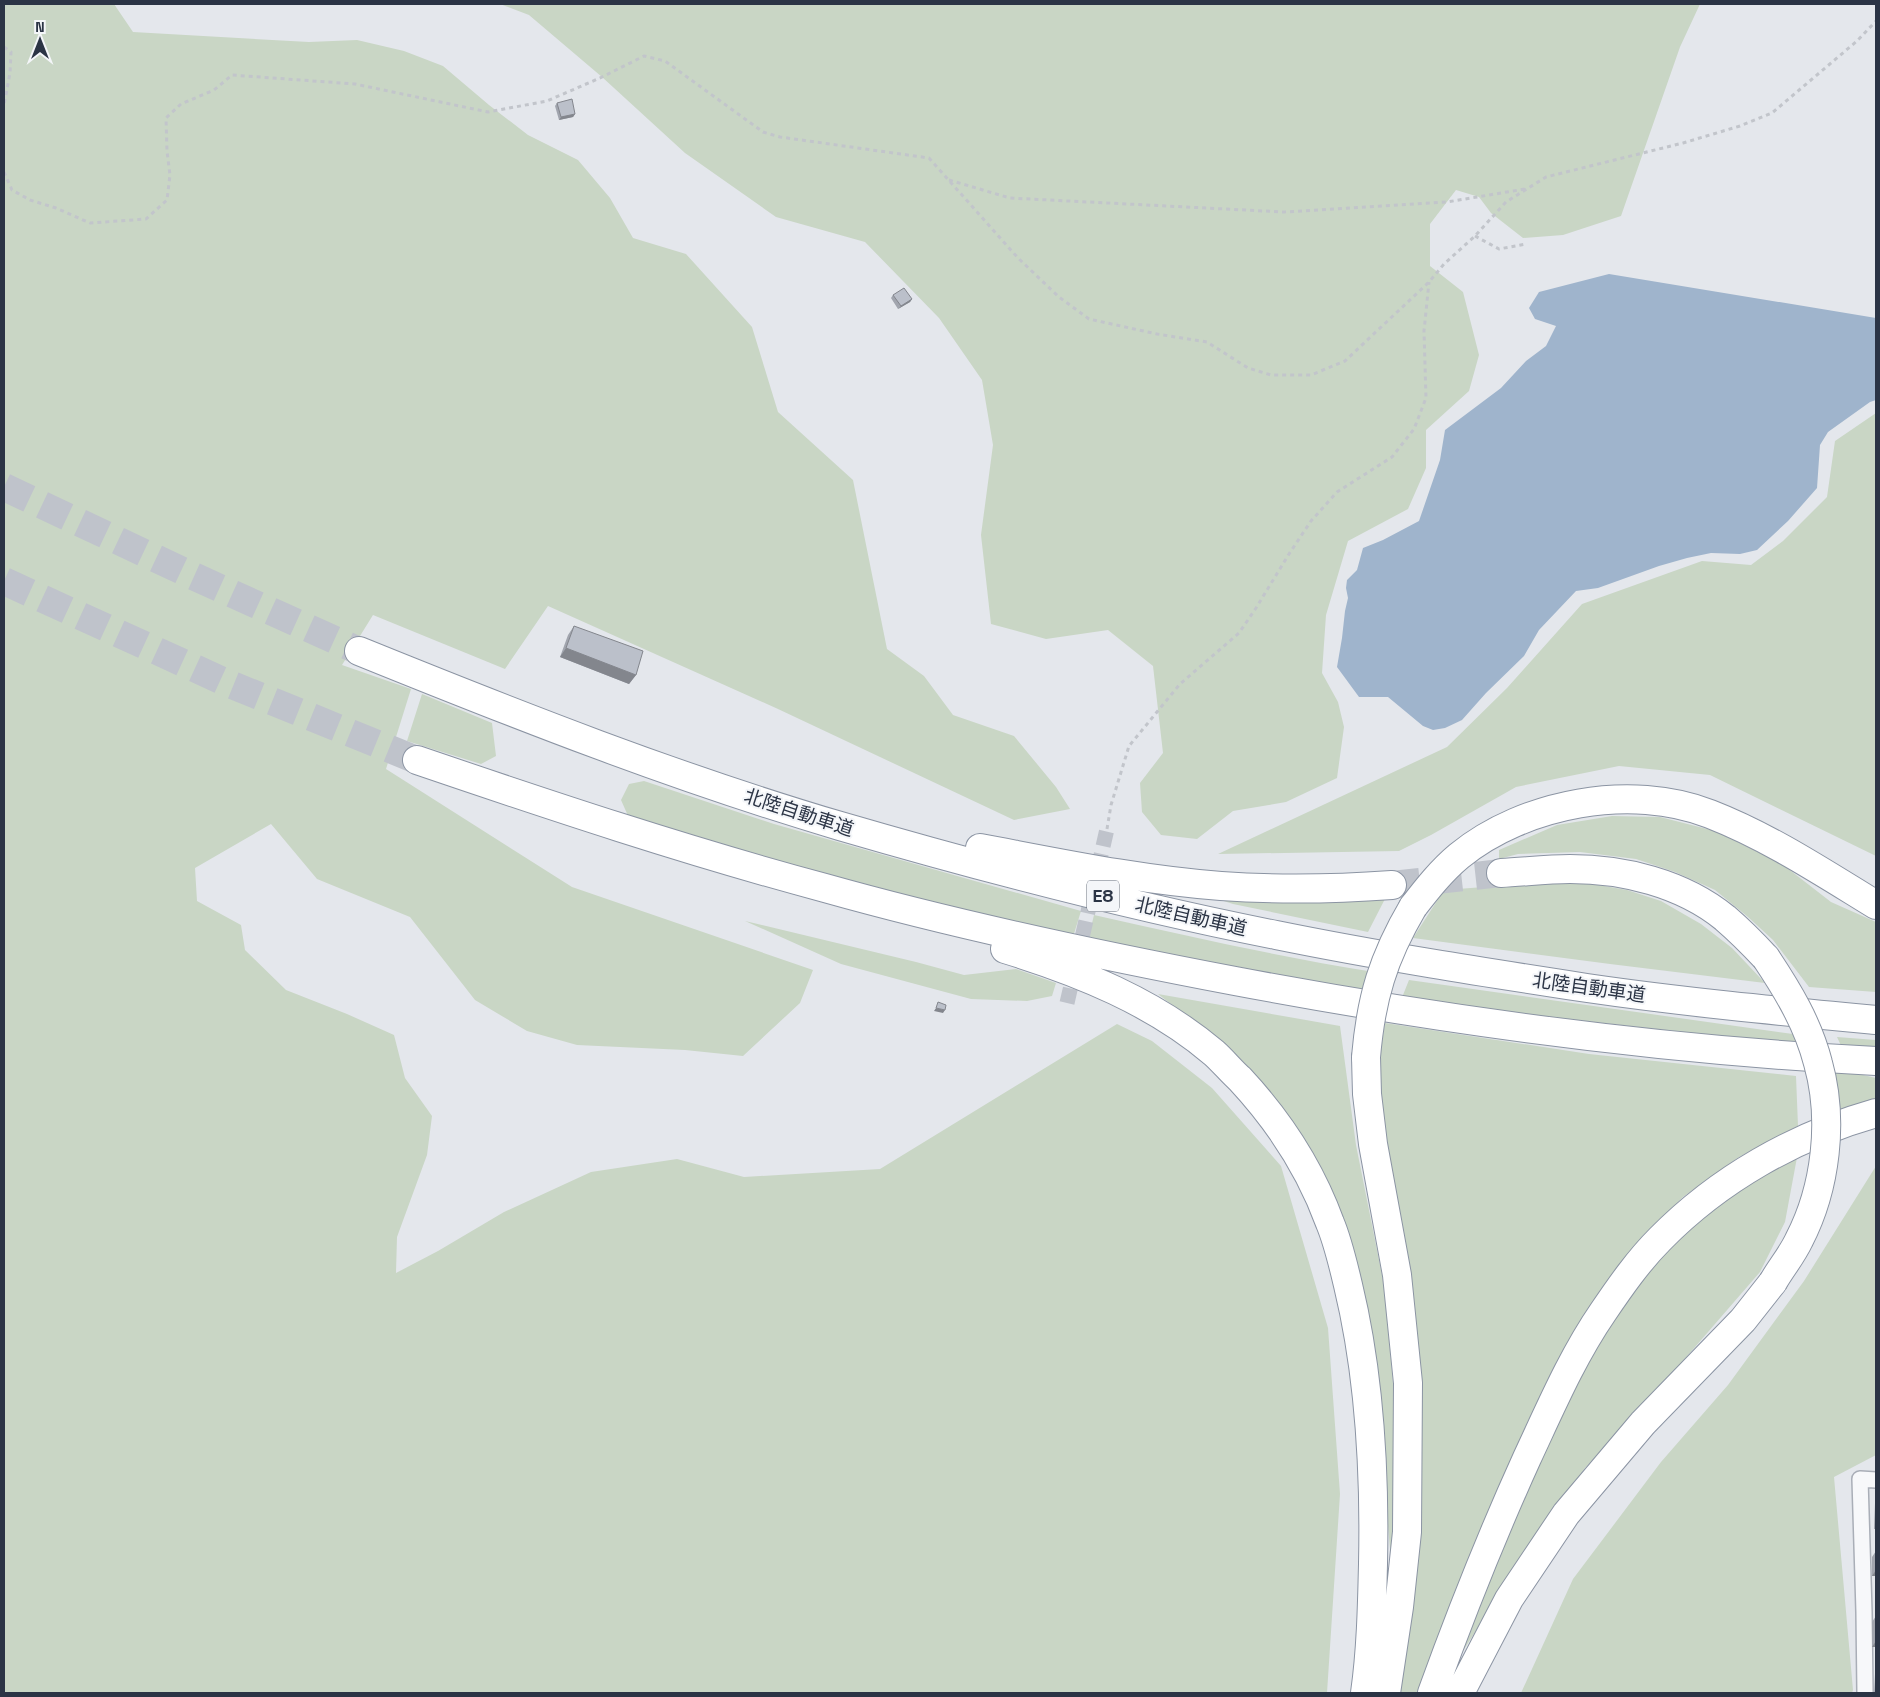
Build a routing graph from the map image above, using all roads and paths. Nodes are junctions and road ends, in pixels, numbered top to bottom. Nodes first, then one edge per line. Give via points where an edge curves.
1 (1876, 21) edge
2 (4, 47) edge
3 (4, 105) edge
4 (4, 172) edge
5 (948, 180) junction
6 (1528, 188) junction
7 (1475, 236) junction
8 (1526, 244) dead end
9 (1429, 282) junction
10 (359, 651) tunnel mouth
11 (416, 760) tunnel mouth
12 (695, 779) junction
13 (547, 804) junction
14 (1107, 829) tunnel mouth
15 (1500, 873) tunnel mouth
16 (1392, 885) tunnel mouth
17 (1876, 905) edge
18 (1876, 1020) edge
19 (1876, 1061) edge
20 (1876, 1113) edge
21 (1876, 1480) edge
22 (1870, 1611) edge
23 (1365, 1693) edge
24 (1386, 1693) edge
25 (1432, 1693) edge
26 (1460, 1693) edge
27 (1864, 1693) edge

1 - 6 path via 1772,113 1740,126 1546,177
2 - 3 path via 11,52
4 - 5 path via 12,190 90,223 146,219 167,200 170,175 166,118 181,104 214,90 232,75 354,84 488,112 547,101 644,56 665,61 762,132 929,158
5 - 6 path via 1010,198 1284,212 1447,202
5 - 9 path via 1018,258 1059,297 1089,319 1207,342 1248,368 1271,374 1311,375 1345,361
6 - 7 path via 1506,202
7 - 8 path via 1499,249
7 - 9 path
9 - 14 path via 1424,331 1426,398 1414,429 1392,457 1337,492 1311,521 1238,633 1180,684 1129,746
10 - 12 highway, 北陸自動車道 / E8 via 516,714
11 - 13 highway
12 - 16 highway via 973,846 1142,877 1230,886
12 - 18 highway, 北陸自動車道 / E8 via 838,825 991,868 1276,935 1590,989
13 - 19 highway via 826,889 1128,961 1492,1024 1671,1046
13 - 23 highway via 616,836 826,900 1025,955 1085,976 1174,1022 1215,1054 1251,1092 1284,1131 1309,1175 1331,1223 1357,1323 1372,1455 1374,1525
15 - 26 highway, bridge via 1570,869 1629,875 1681,891 1724,917 1766,958 1807,1029 1819,1064 1826,1126 1824,1162 1814,1202 1799,1240 1773,1282 1742,1320 1643,1423 1566,1514 1509,1599
17 - 24 highway, bridge via 1746,829 1672,803 1636,799 1597,801 1522,820 1459,856 1413,907 1397,933 1375,992 1366,1058 1373,1144 1397,1274 1408,1383 1407,1532 1400,1607
20 - 25 highway via 1803,1139 1721,1186 1658,1240 1630,1274 1602,1313 1551,1406 1486,1548
21 - 22 street via 1860,1479
22 - 27 street

